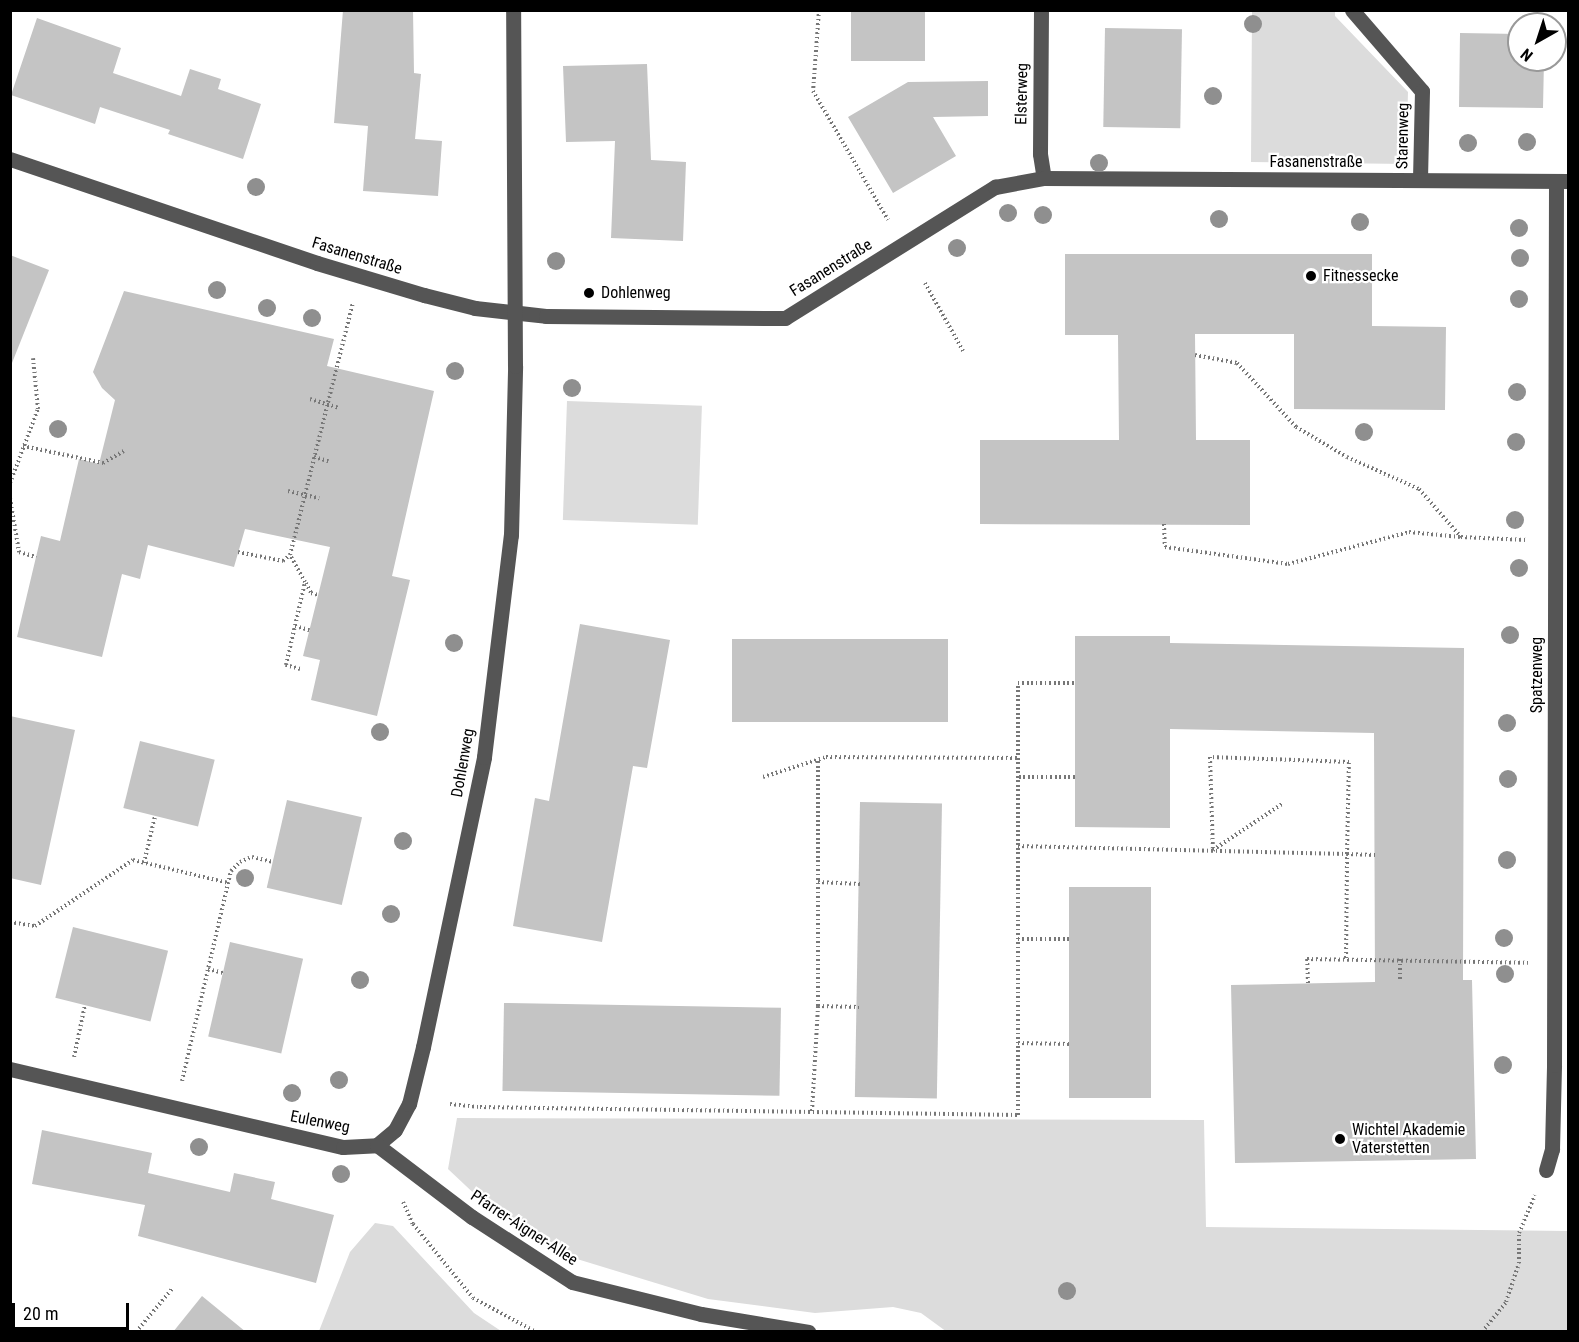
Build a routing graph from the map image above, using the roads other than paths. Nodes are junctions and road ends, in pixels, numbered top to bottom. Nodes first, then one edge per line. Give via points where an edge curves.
1 (513, 10) edge
2 (1041, 10) edge
3 (1352, 10) edge
4 (10, 159) edge
5 (1044, 178) junction
6 (1420, 180) junction
7 (1562, 181) edge
8 (513, 314) junction
9 (10, 1069) edge
10 (377, 1145) junction
11 (1546, 1170) road end
12 (810, 1332) edge

1 - 8 street, Dohlenweg
2 - 5 street, Elsterweg via 1040,154
3 - 6 street, Starenweg via 1422,91
4 - 8 street, Fasanenstraße via 360,276 436,299
5 - 6 street, Fasanenstraße
5 - 8 street, Fasanenstraße via 995,187 785,318
6 - 7 street, Fasanenstraße
7 - 11 street, Spatzenweg via 1555,541 1554,964 1551,1149
8 - 10 street, Dohlenweg via 511,535 484,757 409,1104 395,1130
9 - 10 street, Eulenweg via 343,1148
10 - 12 street, Pfarrer-Aigner-Allee via 472,1217 572,1282 701,1314

